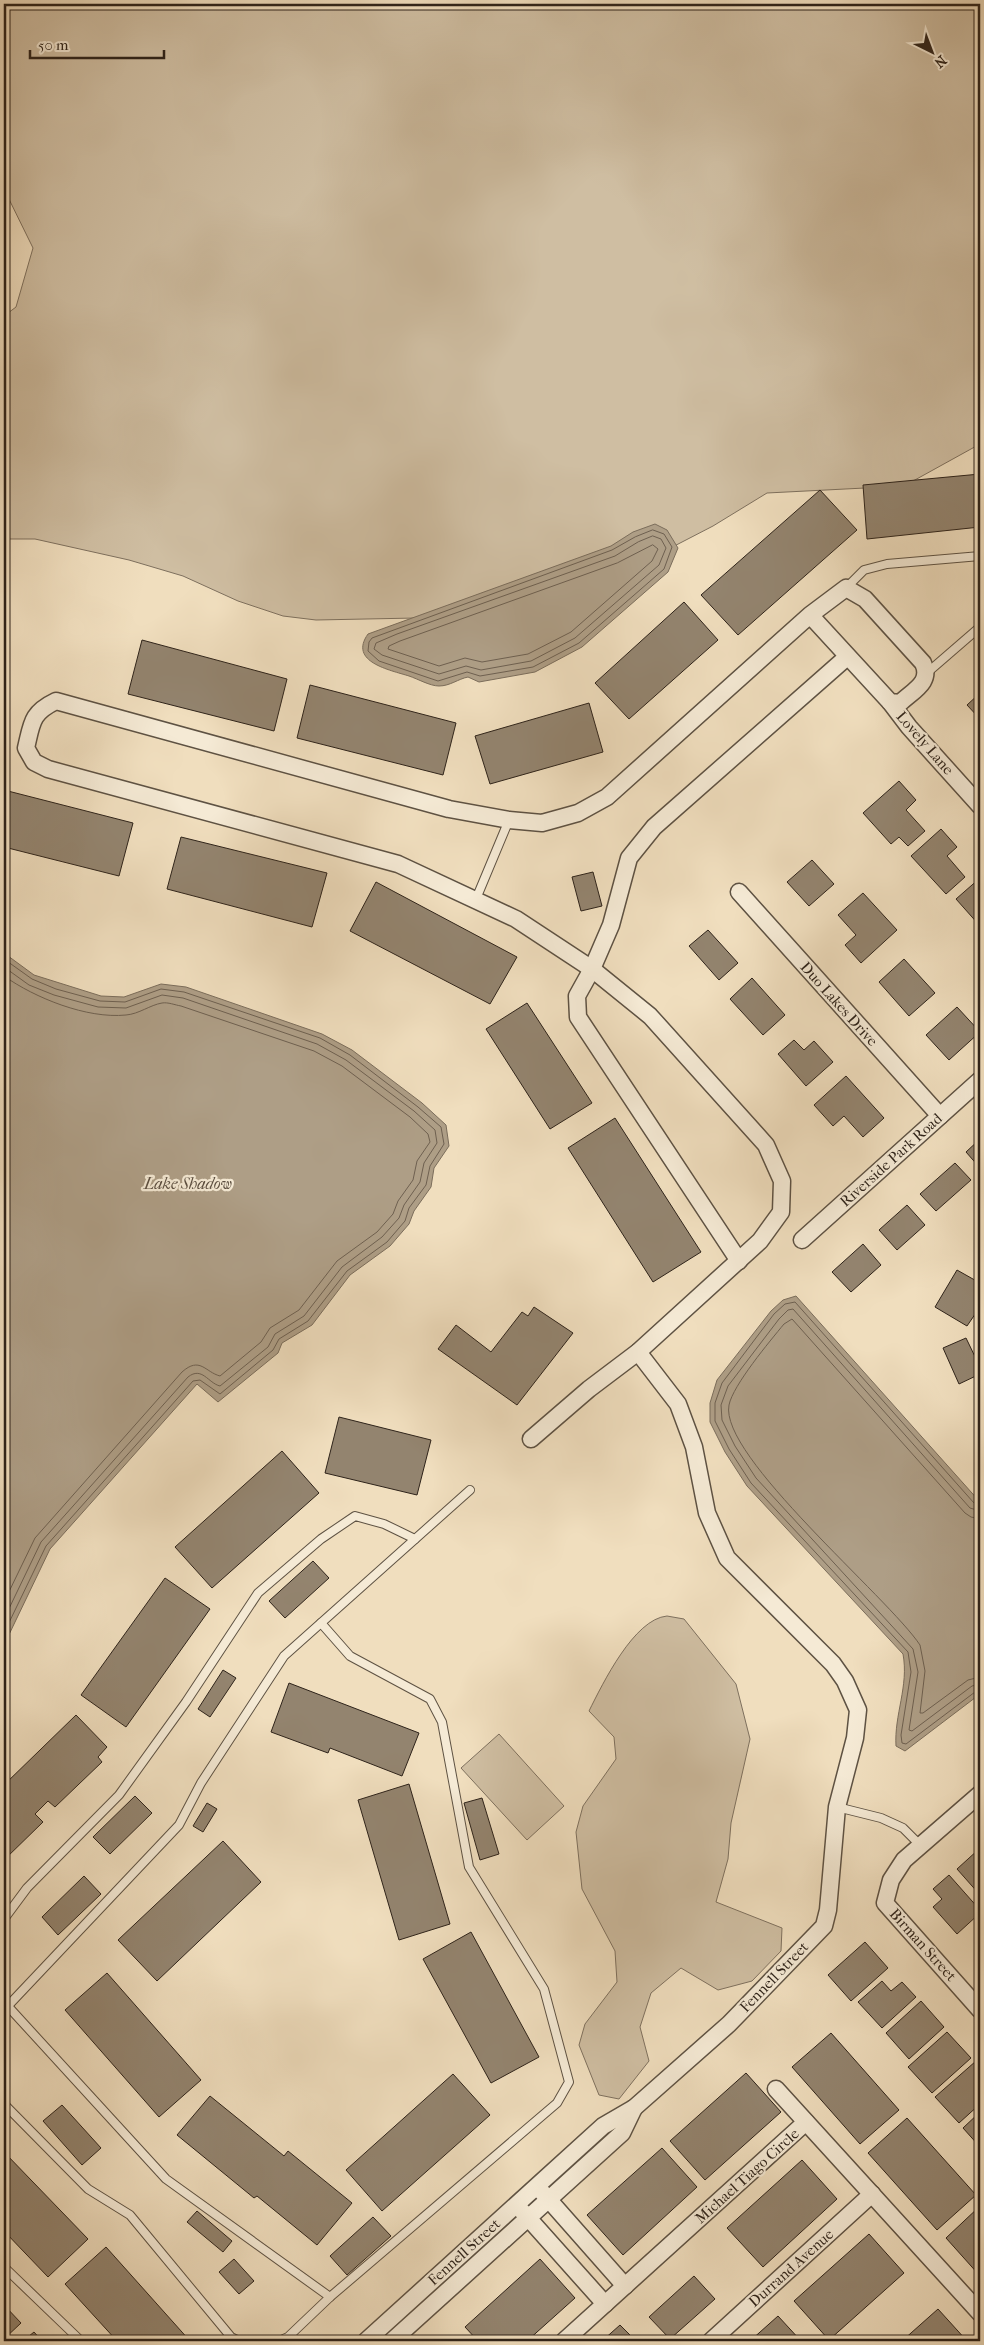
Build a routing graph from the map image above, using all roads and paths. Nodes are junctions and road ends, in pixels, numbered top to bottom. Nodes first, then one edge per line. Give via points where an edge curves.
1 (980, 556) edge
2 (846, 588) junction
3 (810, 615) junction
4 (980, 627) edge
5 (848, 657) junction
6 (928, 672) junction
7 (890, 702) junction
8 (980, 806) edge
9 (509, 820) junction
10 (739, 892) dead end
11 (476, 899) junction
12 (592, 969) junction
13 (980, 1080) edge
14 (940, 1116) junction
15 (802, 1240) dead end
16 (739, 1261) junction
17 (638, 1352) junction
18 (531, 1439) dead end
19 (470, 1490) dead end
20 (415, 1539) junction
21 (321, 1623) junction
22 (980, 1794) edge
23 (837, 1807) junction
24 (920, 1845) junction
25 (4, 1919) edge
26 (5, 2006) edge
27 (980, 2010) edge
28 (776, 2089) dead end
29 (4, 2104) edge
30 (634, 2108) junction
31 (806, 2122) junction
32 (537, 2186) junction
33 (872, 2194) junction
34 (548, 2199) junction
35 (516, 2205) junction
36 (528, 2218) junction
37 (592, 2249) junction
38 (4, 2267) edge
39 (572, 2267) junction
40 (625, 2286) junction
41 (330, 2297) junction
42 (605, 2304) junction
43 (980, 2313) edge
44 (81, 2341) edge
45 (239, 2341) edge
46 (279, 2341) edge
47 (366, 2341) edge
48 (392, 2341) edge
49 (564, 2341) edge
50 (711, 2341) edge

1 - 2 lane via 887,564 864,570
2 - 3 street
2 - 6 street via 865,599
3 - 5 street, Lovely Lane
3 - 9 street via 607,797 578,813 542,823
4 - 6 lane
5 - 7 street, Lovely Lane
5 - 12 street via 654,827 629,858 611,925
6 - 7 street via 926,679 900,703
7 - 8 street, Lovely Lane
9 - 11 lane
9 - 11 street via 449,809 56,701 42,708 33,718 26,748 34,762 48,768 398,864
10 - 14 street, Duo Lakes Drive
11 - 12 street via 516,919
12 - 16 street via 577,996 578,1017
12 - 16 street via 650,1016 766,1144 782,1181 781,1212 760,1241
13 - 14 street, Riverside Park Road
14 - 15 street, Riverside Park Road
16 - 17 street
17 - 18 street
17 - 23 street, Fennell Street via 678,1404 694,1447 707,1513 727,1558 833,1664 858,1710 855,1738
19 - 20 lane
20 - 21 lane
20 - 25 lane via 384,1524 355,1516 321,1538 258,1593 119,1795 27,1888
21 - 26 lane via 284,1656 201,1783 179,1825
21 - 41 lane via 350,1656 430,1699 442,1722 469,1866 544,1989 569,2082 557,2103
22 - 24 street
23 - 24 lane via 881,1818 904,1828
23 - 30 street, Fennell Street via 824,1926 729,2024
24 - 27 street, Birman Street via 904,1860 892,1880 885,1903
26 - 41 lane via 166,2179
28 - 31 street
29 - 45 lane via 88,2188 130,2215 232,2337
30 - 32 street, Fennell Street via 603,2126
30 - 34 street, Fennell Street via 622,2133
31 - 33 street, Michael Tiago Circle
31 - 40 street, Michael Tiago Circle
32 - 34 street
32 - 35 street, Fennell Street
33 - 43 street, Michael Tiago Circle
33 - 50 street, Durrand Avenue
34 - 36 street, Fennell Street
34 - 37 street
35 - 36 street
35 - 47 street, Fennell Street
36 - 39 street
36 - 48 street, Fennell Street
37 - 39 street
37 - 40 street
38 - 44 lane
39 - 42 street
40 - 42 street, Michael Tiago Circle
41 - 46 lane via 288,2337
42 - 49 street, Michael Tiago Circle

